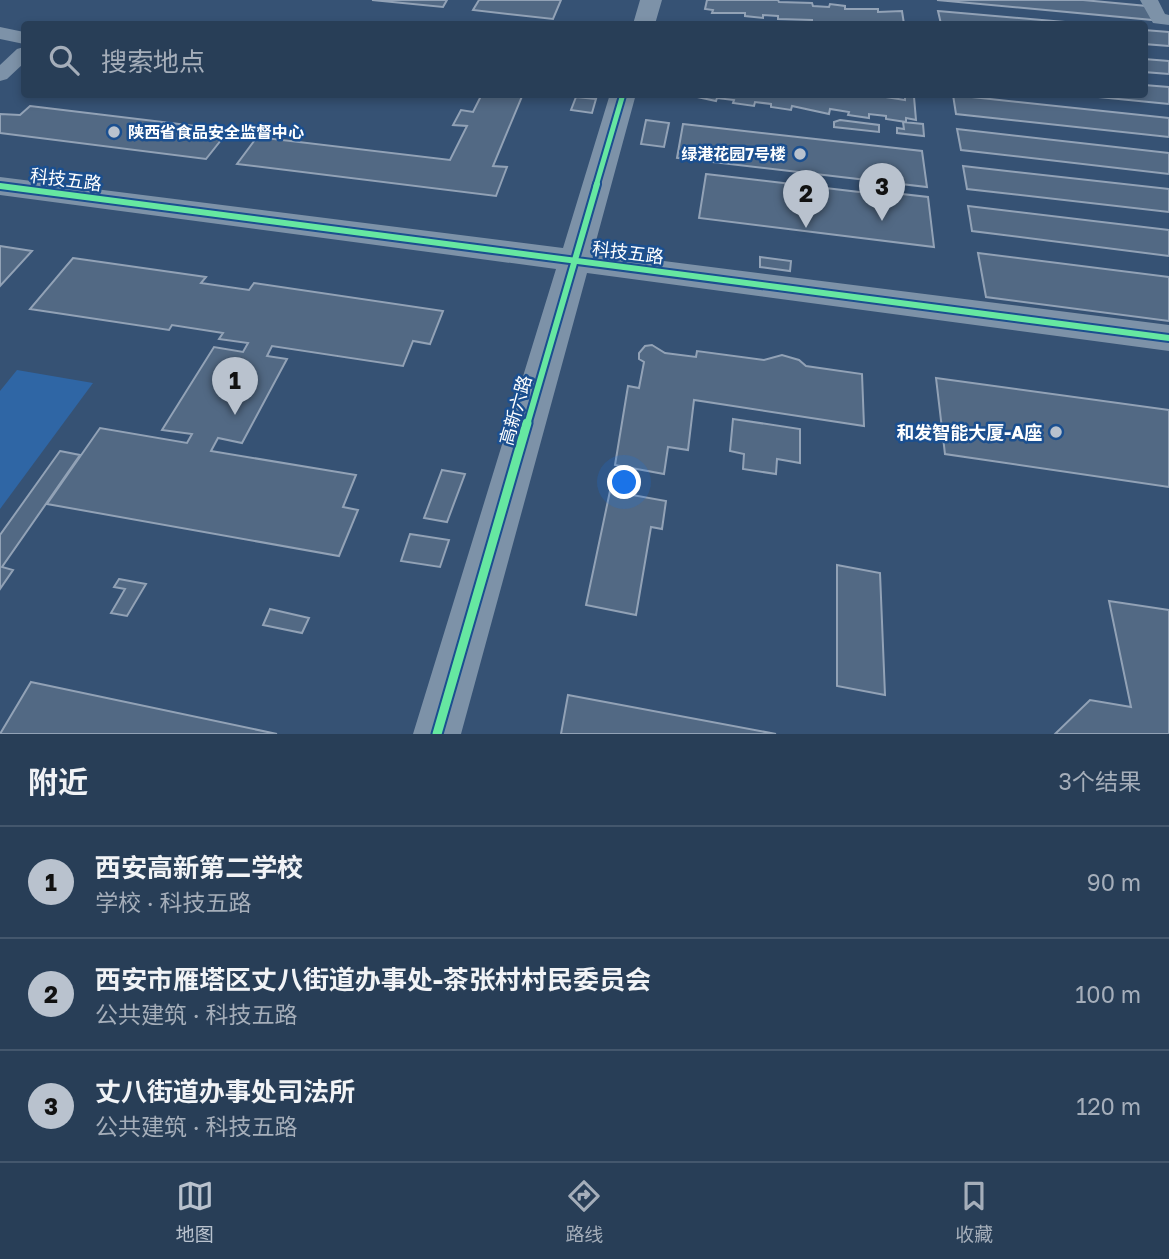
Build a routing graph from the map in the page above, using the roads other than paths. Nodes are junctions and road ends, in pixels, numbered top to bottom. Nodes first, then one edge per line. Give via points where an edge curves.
1 (651, 0) edge
2 (1149, 0) edge
3 (1169, 20) edge
4 (645, 21) edge
5 (0, 33) edge
6 (21, 37) edge
7 (21, 56) edge
8 (0, 75) edge
9 (622, 98) edge
10 (0, 186) edge
11 (575, 261) junction
12 (1169, 338) edge
13 (437, 734) edge

1 - 4 street
2 - 3 street via 1159,19
5 - 6 street
7 - 8 street
9 - 11 street, 高新六路
10 - 11 street, 科技五路
11 - 12 street, 科技五路
11 - 13 street, 高新六路

